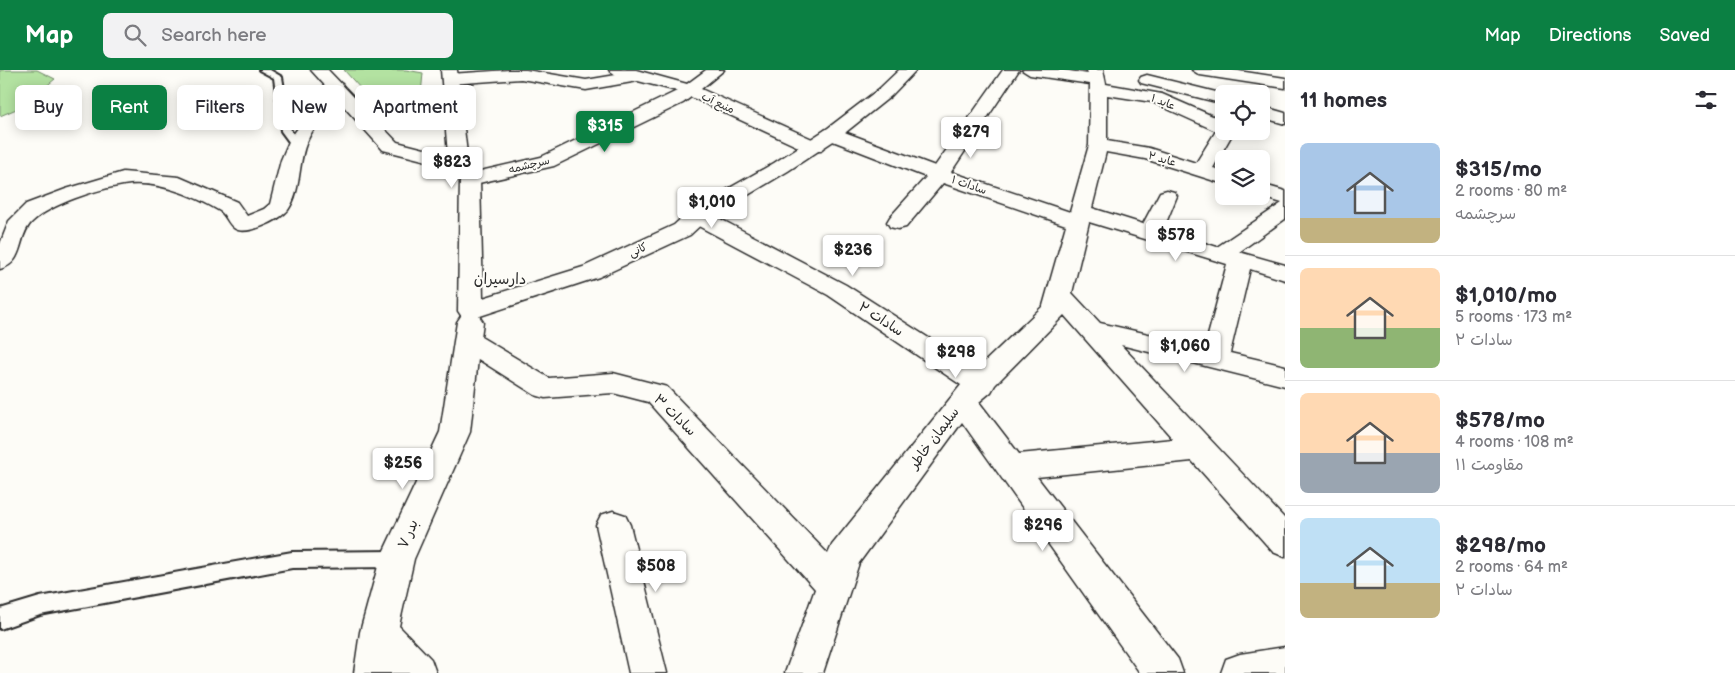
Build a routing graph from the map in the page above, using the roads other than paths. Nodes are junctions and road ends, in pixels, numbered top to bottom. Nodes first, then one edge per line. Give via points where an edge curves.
1 (264, 70) edge
2 (319, 70) edge
3 (617, 70) edge
4 (908, 70) edge
5 (1011, 70) edge
6 (1030, 70) edge
7 (1200, 70) edge
8 (705, 72) edge
9 (450, 75) edge
10 (1128, 75) dead end
11 (640, 76) junction
12 (1097, 79) edge
13 (1285, 83) edge
14 (333, 85) edge
15 (688, 89) junction
16 (1215, 97) edge
17 (345, 98) edge
18 (1270, 114) edge
19 (1285, 119) edge
20 (1215, 126) edge
21 (306, 130) edge
22 (832, 134) junction
23 (1218, 140) edge
24 (296, 144) junction
25 (1098, 145) junction
26 (814, 147) junction
27 (464, 171) junction
28 (1201, 171) junction
29 (939, 175) junction
30 (1215, 175) edge
31 (1270, 193) edge
32 (1167, 196) dead end
33 (1285, 198) edge
34 (1285, 209) edge
35 (697, 216) junction
36 (1079, 217) junction
37 (898, 222) dead end
38 (1150, 234) junction
39 (1230, 257) junction
40 (0, 262) edge
41 (1285, 273) edge
42 (1059, 294) junction
43 (469, 325) junction
44 (1094, 330) junction
45 (1215, 358) junction
46 (1285, 376) edge
47 (972, 393) junction
48 (1199, 448) junction
49 (1011, 467) junction
50 (1250, 503) junction
51 (1285, 508) edge
52 (614, 525) dead end
53 (1285, 542) edge
54 (397, 558) junction
55 (834, 585) junction
56 (0, 620) edge
57 (379, 632) junction
58 (1285, 666) edge
59 (374, 673) edge
60 (417, 673) edge
61 (648, 673) edge
62 (804, 673) edge
63 (1164, 673) edge
64 (1240, 673) edge

1 - 24 lane via 278,77 286,131
2 - 14 street
3 - 11 street, منبع آب
4 - 22 street, کانی via 880,99
5 - 29 street
6 - 12 street, عابد ۱
7 - 13 street
8 - 15 street, سرچشمه
9 - 11 street via 521,74 586,84
9 - 27 street, بدر ۷
10 - 16 street
11 - 15 street, منبع آب
12 - 20 street, عابد ۱ via 1156,98
12 - 25 street, سلیمان خاطر
15 - 26 street, منبع آب
15 - 27 street, سرچشمه via 677,99 547,162
17 - 27 street via 390,146
18 - 19 street
21 - 24 street
22 - 26 street, کانی
22 - 29 street, سادات ۱
23 - 28 street, عابد ۱
24 - 40 street via 281,207 263,221 242,224 229,208 172,181 123,178 34,209 20,221 8,253
25 - 28 street, عابد ۲ via 1149,154
25 - 36 street, سلیمان خاطر
26 - 35 street, کانی
27 - 43 street, بدر ۷
28 - 30 street, عابد ۲
29 - 36 street, سادات ۱
29 - 37 street
31 - 33 street
32 - 38 street
34 - 39 street
35 - 43 street, کانی via 682,230
35 - 47 street, سادات ۲ via 837,290
36 - 38 street, سادات ۱
36 - 42 street, سلیمان خاطر
38 - 39 street, سادات ۱
39 - 41 street, سادات ۱
39 - 45 street
42 - 44 street
42 - 47 street, سلیمان خاطر via 1055,309
43 - 54 street, بدر ۷ via 455,432
43 - 55 street, سادات ۳ via 545,388 614,382 657,394
44 - 45 street
44 - 48 street
45 - 46 street
47 - 49 street, سادات ۲
47 - 55 street, سلیمان خاطر via 844,556
48 - 49 street
48 - 50 street
49 - 63 street, سادات ۲
50 - 51 street
50 - 53 street
52 - 61 street
54 - 56 lane via 292,560 40,606
54 - 57 street, بدر ۷
55 - 62 street, سلیمان خاطر
57 - 59 street, بدر ۷
57 - 60 street
58 - 64 street

